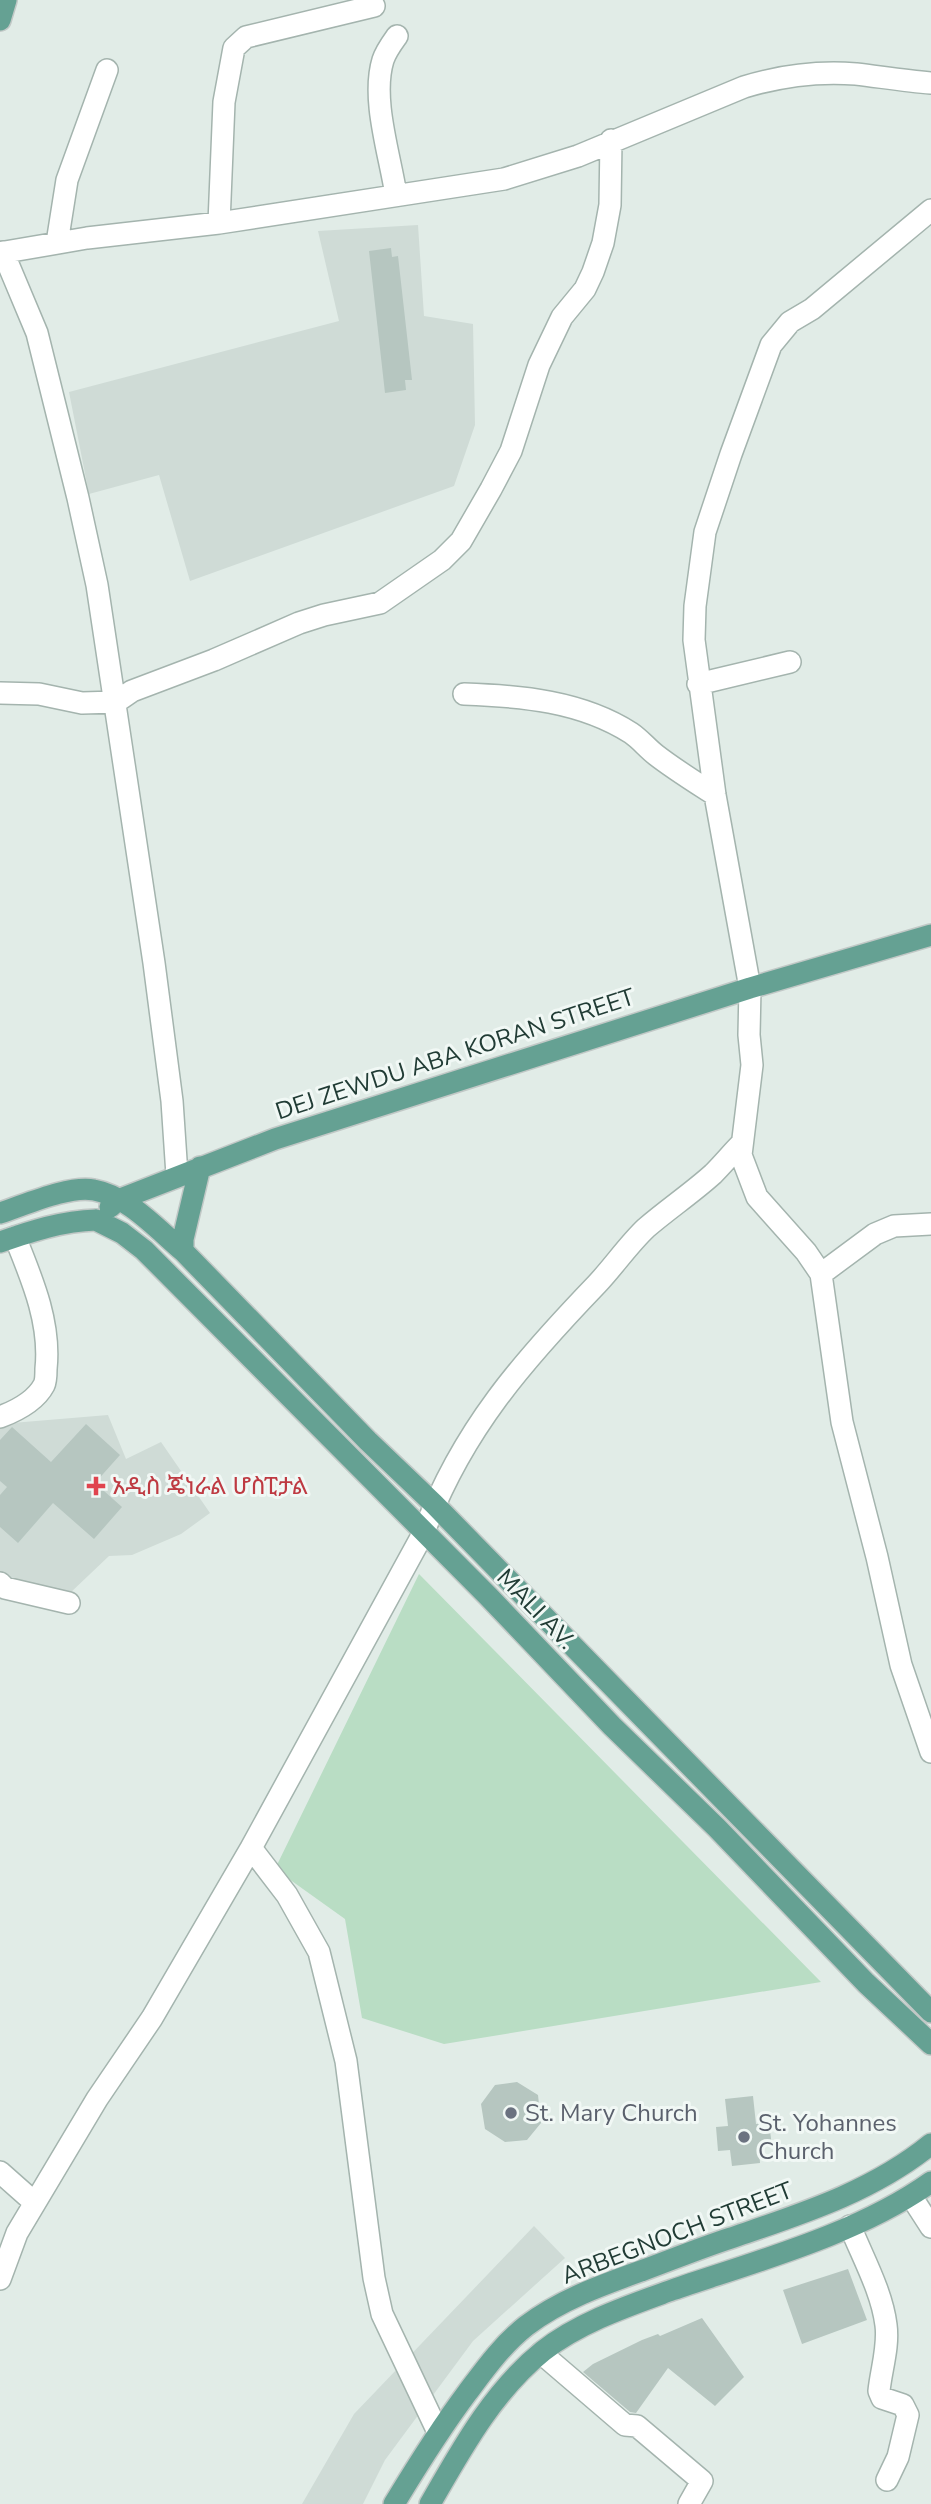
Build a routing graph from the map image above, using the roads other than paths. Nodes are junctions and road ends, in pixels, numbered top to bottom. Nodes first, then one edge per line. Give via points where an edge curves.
1 (6, 0) edge
2 (374, 6) dead end
3 (0, 20) edge
4 (397, 36) dead end
5 (107, 70) dead end
6 (931, 83) edge
7 (611, 141) junction
8 (396, 195) junction
9 (931, 210) edge
10 (219, 223) junction
11 (57, 243) junction
12 (1, 253) edge
13 (790, 663) dead end
14 (698, 684) junction
15 (0, 694) edge
16 (464, 694) dead end
17 (116, 702) junction
18 (715, 795) junction
19 (931, 935) edge
20 (750, 988) junction
21 (741, 1149) junction
22 (200, 1167) junction
23 (177, 1175) junction
24 (118, 1200) junction
25 (0, 1213) edge
26 (96, 1220) junction
27 (931, 1224) edge
28 (8, 1240) edge
29 (183, 1251) junction
30 (821, 1275) junction
31 (0, 1417) edge
32 (434, 1504) junction
33 (424, 1532) junction
34 (0, 1583) edge
35 (69, 1603) dead end
36 (931, 1752) edge
37 (251, 1848) junction
38 (886, 1966) junction
39 (866, 1983) junction
40 (931, 2012) edge
41 (931, 2044) edge
42 (931, 2144) edge
43 (0, 2172) edge
44 (931, 2182) edge
45 (911, 2196) junction
46 (35, 2203) junction
47 (850, 2227) junction
48 (931, 2227) edge
49 (0, 2279) edge
50 (541, 2353) junction
51 (438, 2432) junction
52 (887, 2480) dead end
53 (394, 2504) edge
54 (430, 2504) edge
55 (689, 2504) edge

1 - 3 main road
2 - 10 street via 246,37 234,48 224,102
4 - 8 street via 383,59 379,84
5 - 11 street via 67,180
6 - 7 street via 819,73 767,80
7 - 8 street via 527,173
7 - 17 street via 610,205 593,272 562,317 539,365 511,450 461,541 425,573 380,603 299,623 132,691
8 - 10 street
9 - 14 street via 812,309 790,322 771,345 705,532 695,617
10 - 11 street
11 - 12 street
12 - 17 street via 37,333 97,585
13 - 14 street
14 - 18 street
15 - 17 street
16 - 18 street via 522,696 608,720
17 - 23 street via 172,1101
18 - 20 street
19 - 20 main road, DEJ ZEWDU ABA KORAN STREET
20 - 21 street via 752,1065
20 - 22 main road, DEJ ZEWDU ABA KORAN STREET
21 - 30 street via 757,1196
21 - 32 street via 630,1244 529,1356 484,1414
22 - 23 main road, DEJ ZEWDU ABA KORAN STREET
22 - 29 main road
23 - 24 main road, DEJ ZEWDU ABA KORAN STREET
24 - 25 main road via 92,1189
24 - 26 main road, DEJ ZEWDU ABA KORAN STREET
24 - 29 main road, MALI AV.
26 - 28 main road via 72,1221
26 - 33 main road, MALI AV. via 144,1250
27 - 30 street via 894,1226 875,1234
28 - 31 street via 37,1293 47,1358 44,1384 30,1402
29 - 32 main road, MALI AV.
30 - 36 street via 842,1422 901,1665
32 - 33 street
32 - 38 main road, MALI AV.
33 - 37 street
33 - 39 main road, MALI AV.
34 - 35 street
37 - 46 street via 152,2018
37 - 51 street via 287,1895 319,1952 346,2061 382,2314
38 - 39 main road
38 - 40 main road, MALI AV.
39 - 41 main road, MALI AV.
42 - 51 main road, ARBEGNOCH STREET via 844,2197 605,2284 558,2306 509,2341
43 - 46 street
44 - 45 main road
45 - 47 main road
45 - 48 street
46 - 49 street via 17,2233
47 - 50 main road via 620,2310 559,2339
47 - 52 street via 886,2324 879,2391 882,2398 903,2405 908,2415
50 - 54 main road via 468,2437
50 - 55 street via 625,2426 637,2426 702,2481
51 - 53 main road, ARBEGNOCH STREET

